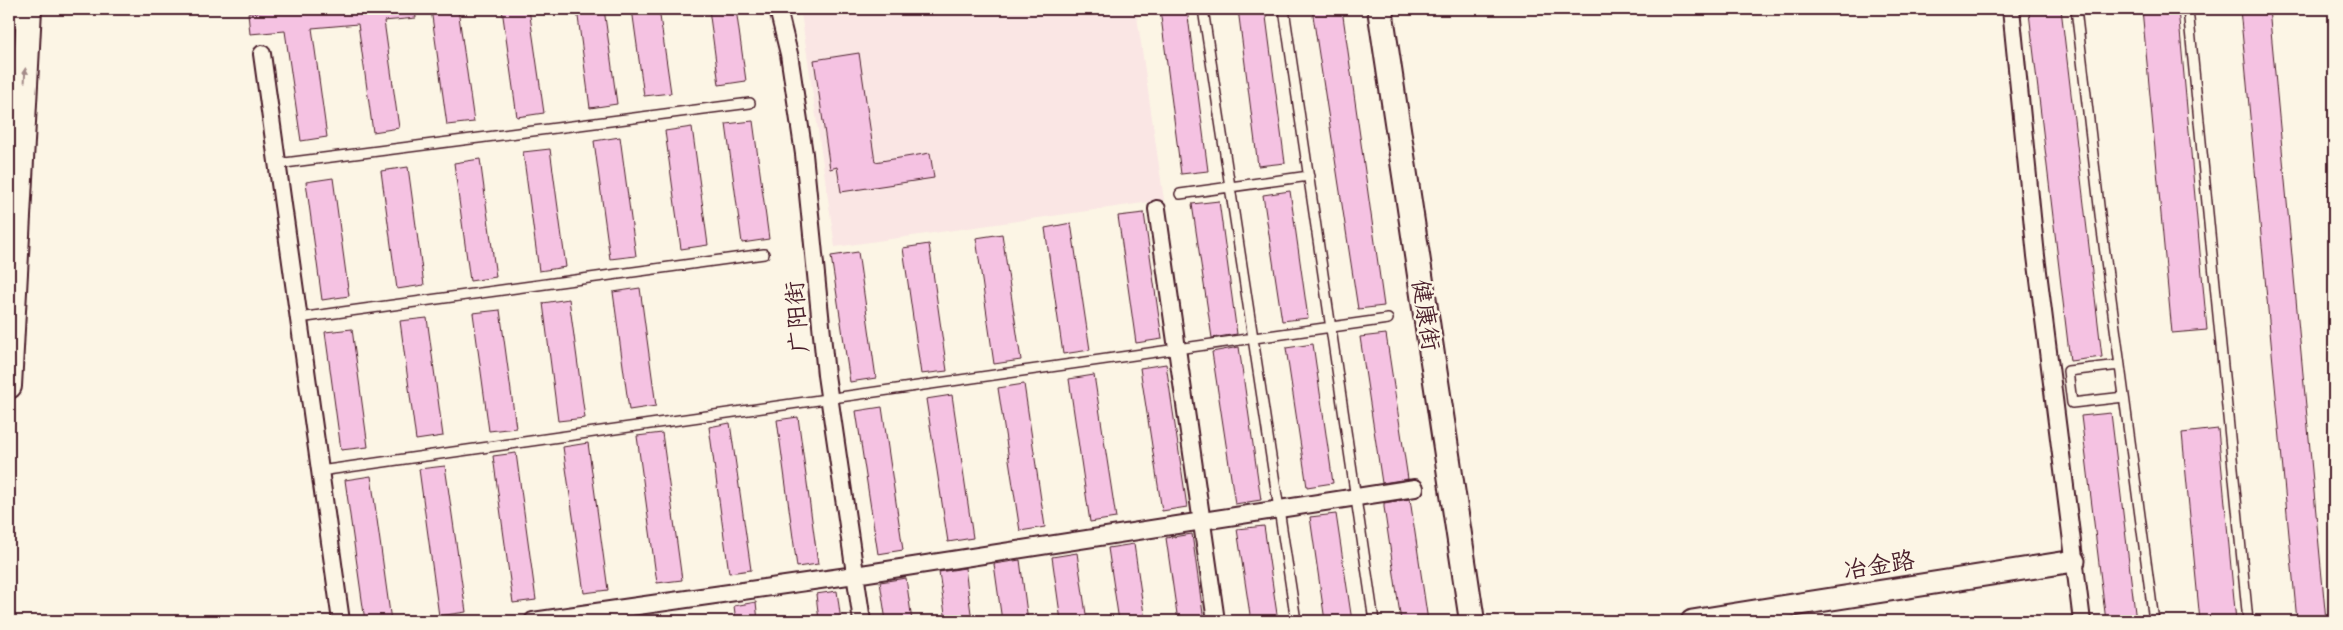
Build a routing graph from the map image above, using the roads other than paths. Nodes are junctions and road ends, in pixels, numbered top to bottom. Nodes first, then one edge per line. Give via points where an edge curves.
1 (9, 9) edge
2 (28, 9) edge
3 (778, 9) edge
4 (1203, 9) edge
5 (1284, 9) edge
6 (1380, 9) edge
7 (2010, 9) edge
8 (2076, 9) edge
9 (2188, 9) edge
10 (9, 17) edge
11 (262, 54) dead end
12 (750, 102) dead end
13 (277, 164) junction
14 (1308, 176) junction
15 (1230, 187) junction
16 (1180, 194) dead end
17 (1157, 209) dead end
18 (764, 254) dead end
19 (299, 318) junction
20 (1388, 319) dead end
21 (1331, 327) junction
22 (1253, 338) junction
23 (1177, 349) junction
24 (2120, 365) junction
25 (9, 386) edge
26 (2070, 387) junction
27 (2052, 389) junction
28 (2124, 397) junction
29 (829, 399) junction
30 (320, 471) junction
31 (1415, 488) dead end
32 (1356, 497) junction
33 (1279, 509) junction
34 (1202, 521) junction
35 (2074, 561) junction
36 (855, 575) junction
37 (341, 621) edge
38 (533, 621) edge
39 (862, 621) edge
40 (1216, 621) edge
41 (1296, 621) edge
42 (1374, 621) edge
43 (1472, 621) edge
44 (1692, 621) edge
45 (2082, 621) edge
46 (2154, 621) edge
47 (2248, 621) edge

1 - 10 main road
25 -> 2 main road
3 - 29 street, 广阳街 via 789,54 804,154
4 - 15 lane
5 - 14 lane
6 - 43 main road, 健康街
7 - 27 street
8 - 24 lane
9 - 47 lane
11 - 13 street
12 - 13 lane
13 - 19 street
14 - 15 lane
14 - 21 lane
15 - 16 lane
15 - 22 lane
17 - 23 street
18 - 19 lane
19 - 30 street
20 - 21 lane
21 - 22 lane
21 - 32 lane
22 - 23 lane
22 - 33 lane
23 - 29 lane
23 - 34 street
24 - 26 lane via 2068,371
24 - 28 lane
26 - 27 lane
26 - 28 lane via 2072,403
27 - 35 street
28 - 46 lane
29 - 30 lane
29 - 36 street, 广阳街
30 - 37 street
31 - 32 street
32 - 33 street
32 - 42 lane
33 - 34 street
33 - 41 lane
34 - 36 street
34 - 40 street
35 - 44 street, 冶金路
35 - 45 street
36 - 38 street
36 - 39 street, 广阳街

